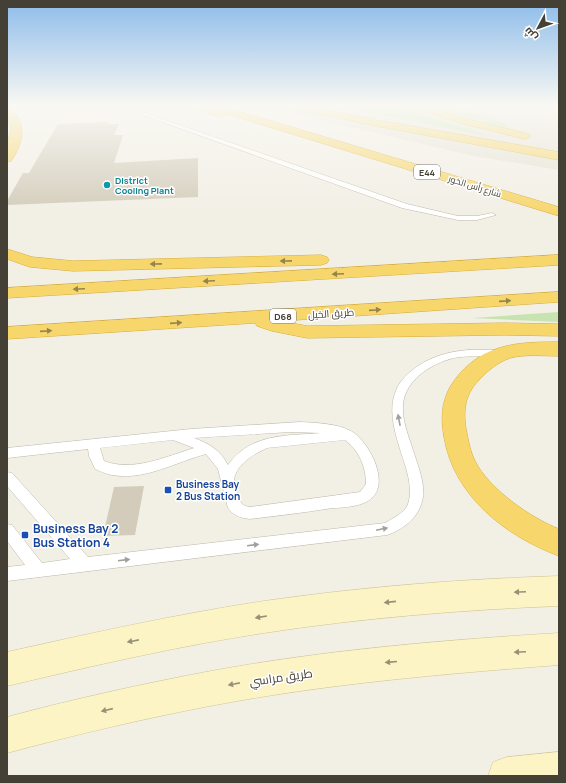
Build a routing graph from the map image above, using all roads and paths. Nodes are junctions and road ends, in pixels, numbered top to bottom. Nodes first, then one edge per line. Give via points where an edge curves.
1 (14, 142) edge
2 (221, 142) edge
3 (326, 142) edge
4 (479, 142) edge
5 (559, 156) edge
6 (7, 158) edge
7 (559, 212) edge
8 (492, 215) dead end
9 (7, 254) edge
10 (559, 260) edge
11 (450, 267) junction
12 (7, 293) edge
13 (559, 297) edge
14 (256, 318) junction
15 (559, 330) edge
16 (7, 333) edge
17 (559, 349) edge
18 (506, 353) junction
19 (174, 435) junction
20 (347, 435) junction
21 (94, 444) junction
22 (208, 449) junction
23 (7, 453) edge
24 (7, 477) edge
25 (228, 480) junction
26 (7, 530) edge
27 (559, 543) edge
28 (86, 565) junction
29 (39, 571) junction
30 (7, 574) edge
31 (559, 591) edge
32 (559, 649) edge
33 (7, 669) edge
34 (7, 735) edge
35 (559, 771) edge
36 (507, 776) edge

1 - 6 highway
2 - 8 lane via 405,206 458,218
3 - 7 highway, شارع رأس الخور / E44
4 - 5 highway
11 -> 9 highway via 386,259 73,266 30,262
10 - 11 highway
11 -> 12 highway
14 -> 13 highway, طريق الخيل / D68
14 - 15 highway via 279,327 307,332 504,328
16 -> 14 highway, طريق الخيل / D68
17 - 18 highway
18 - 27 highway via 474,371 462,385 454,403 457,446 468,472 486,495 510,516 543,537
28 -> 18 lane via 373,531 387,529 400,523 415,503 416,492 416,481 397,407 404,384 423,368 446,357 459,354
19 - 20 lane via 307,427 328,429
19 - 21 lane
19 - 22 lane
20 - 25 lane via 265,443 241,457
20 - 25 lane via 363,450 372,477 370,490 359,499 243,512 233,504
21 - 22 lane via 99,465 112,470 155,466
21 - 23 lane
22 - 25 lane via 221,461
24 - 28 lane
26 - 29 lane
28 - 29 lane
29 - 30 lane
31 -> 33 street via 431,598 264,617 95,648
32 -> 34 street, طريق مراسي via 379,664 261,679 152,700
35 - 36 street

